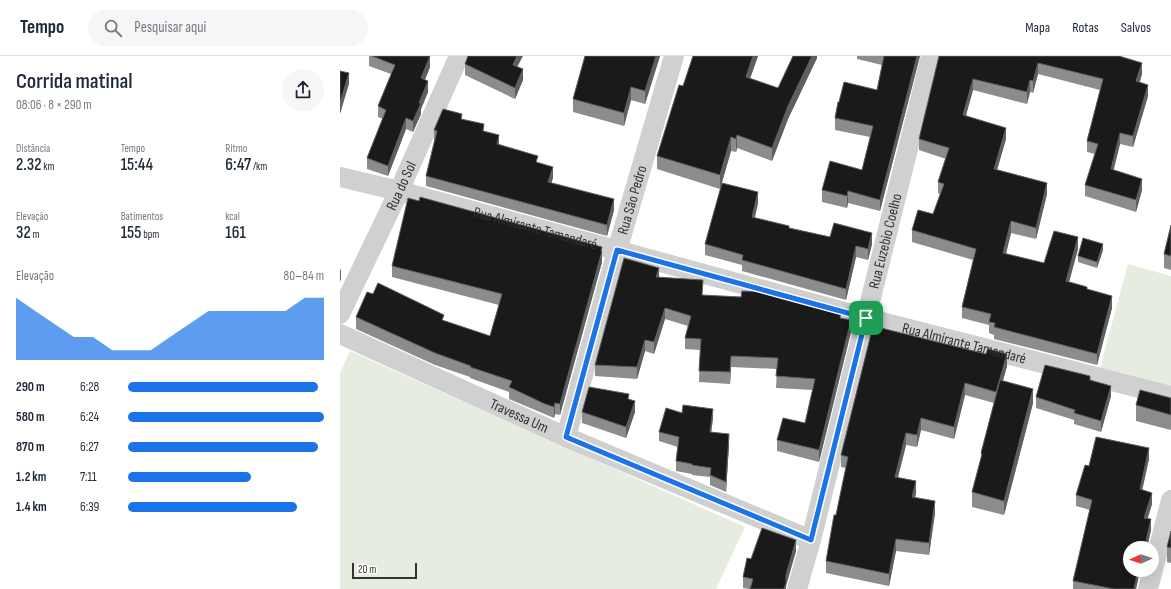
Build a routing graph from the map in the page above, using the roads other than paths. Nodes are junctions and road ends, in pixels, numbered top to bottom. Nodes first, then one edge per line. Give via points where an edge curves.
1 (459, 56) edge
2 (674, 56) edge
3 (931, 56) edge
4 (340, 177) edge
5 (398, 191) junction
6 (617, 250) junction
7 (340, 314) edge
8 (866, 318) junction
9 (340, 334) edge
10 (1171, 396) edge
11 (566, 437) junction
12 (1171, 500) edge
13 (811, 540) junction
14 (797, 589) edge
15 (1148, 589) edge

1 - 5 street, Rua do Sol
2 - 6 street, Rua São Pedro
3 - 8 street, Rua Euzebio Coelho
4 - 5 street, Rua Almirante Tamandaré
5 - 6 street, Rua Almirante Tamandaré
5 - 7 street, Rua do Sol
6 - 8 street, Rua Almirante Tamandaré
6 - 11 street, Rua São Pedro
8 - 10 street, Rua Almirante Tamandaré
8 - 13 street, Rua Euzebio Coelho
9 - 11 street, Travessa Um
11 - 13 street, Travessa Um
12 - 15 street
13 - 14 street, Rua Euzebio Coelho

